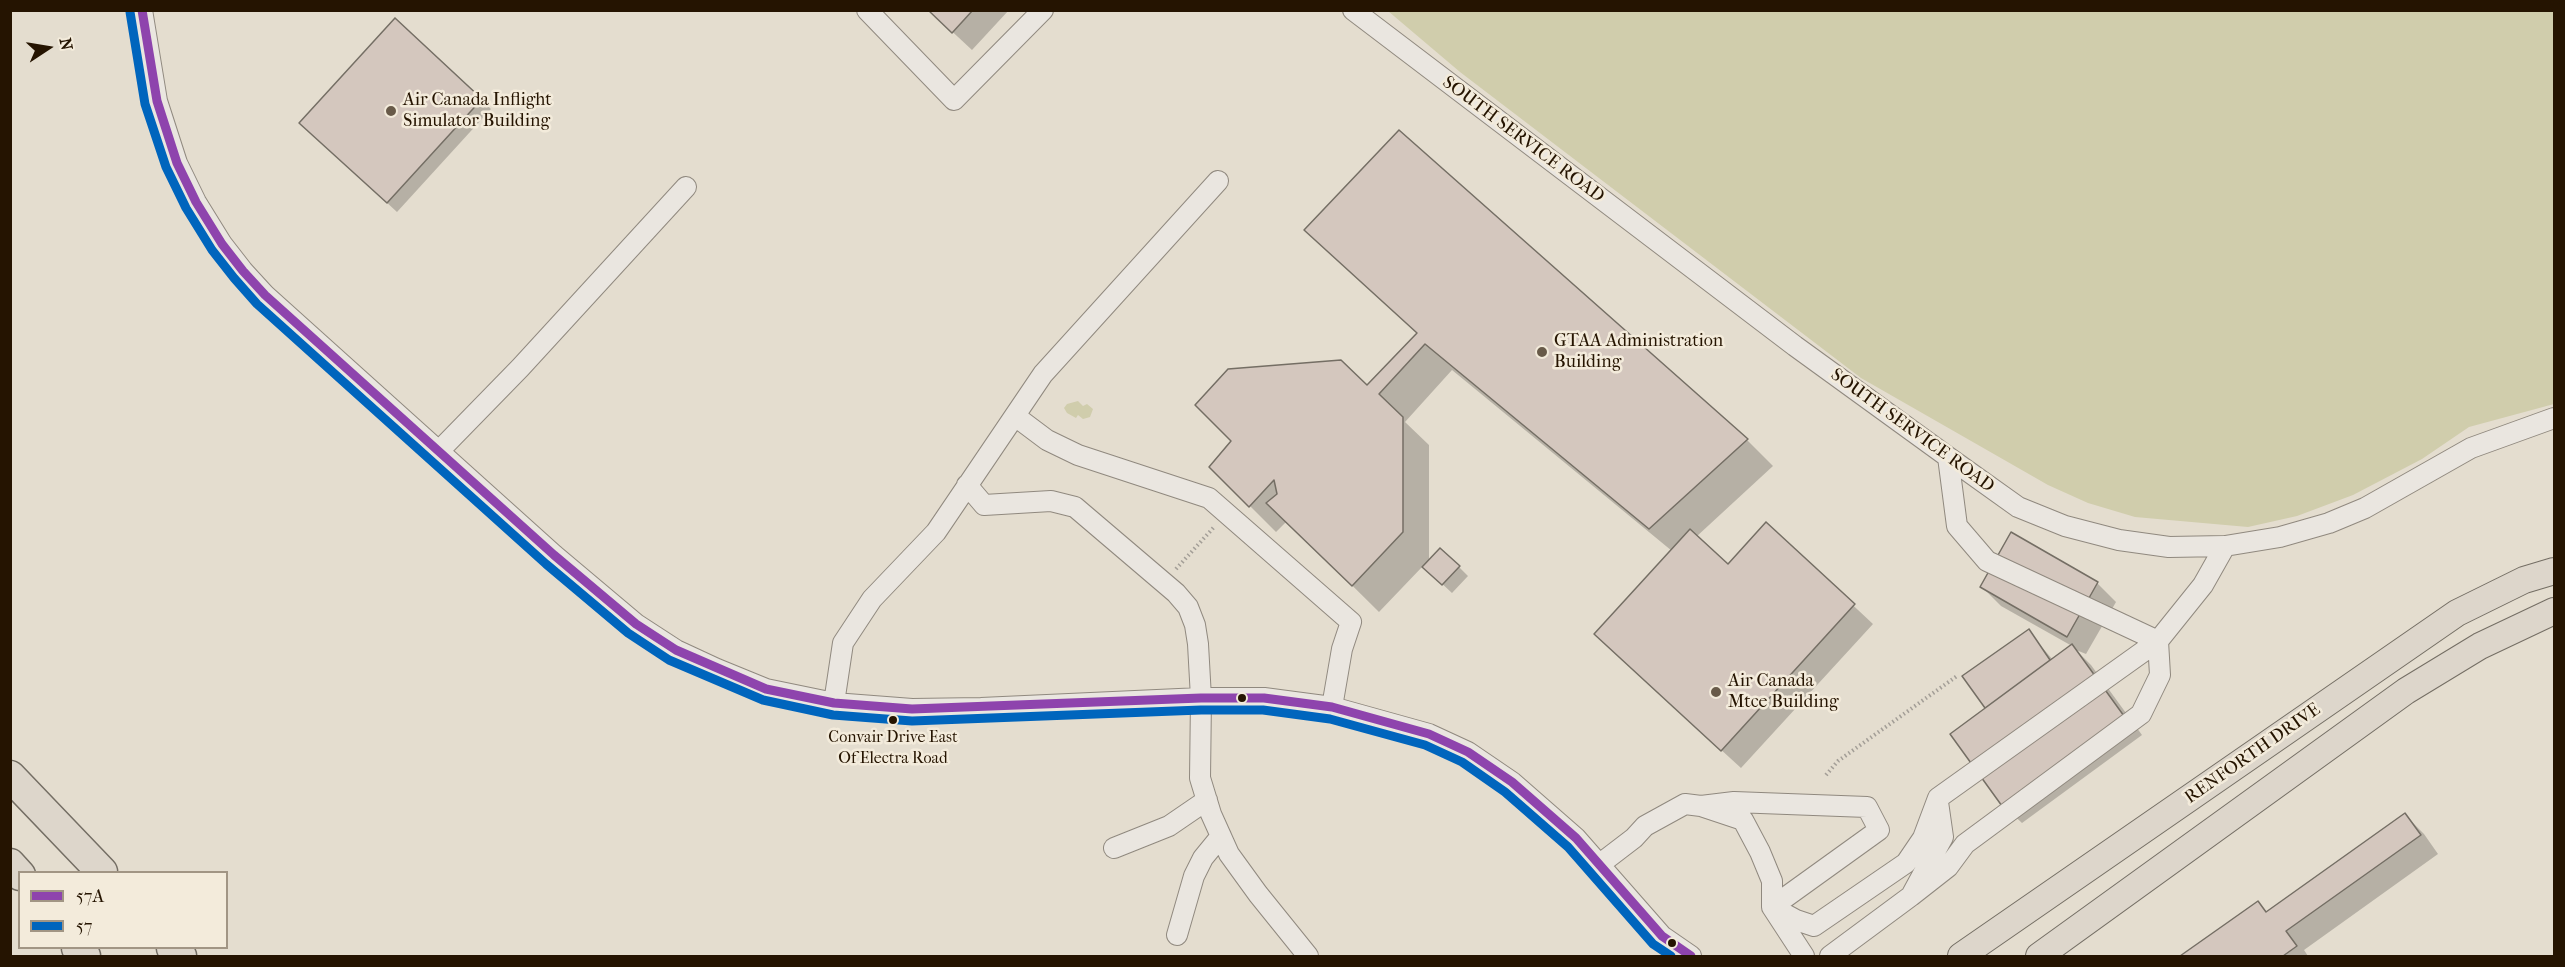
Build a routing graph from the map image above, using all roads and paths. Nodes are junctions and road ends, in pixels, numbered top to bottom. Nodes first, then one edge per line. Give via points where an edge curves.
1 (142, 10) edge
2 (867, 10) edge
3 (1043, 10) edge
4 (1353, 10) edge
5 (1218, 181) dead end
6 (686, 187) dead end
7 (1015, 416) junction
8 (2554, 418) edge
9 (439, 451) junction
10 (1948, 457) junction
11 (967, 486) junction
12 (1226, 513) junction
13 (2225, 546) junction
14 (1174, 571) dead end
15 (2554, 571) edge
16 (2554, 610) edge
17 (2158, 641) junction
18 (1957, 676) dead end
19 (1201, 698) junction
20 (834, 703) junction
21 (1332, 706) junction
22 (1826, 775) dead end
23 (10, 776) edge
24 (1938, 798) junction
25 (1207, 800) junction
26 (1701, 806) junction
27 (1221, 836) junction
28 (1114, 848) dead end
29 (1600, 864) junction
30 (100, 871) edge
31 (1911, 896) junction
32 (1772, 907) junction
33 (1177, 935) dead end
34 (1662, 936) junction
35 (1308, 957) edge
36 (1663, 957) edge
37 (1691, 957) edge
38 (1803, 957) edge
39 (1830, 957) edge
40 (1961, 957) edge
41 (2039, 957) edge

1 - 9 street via 157,101 177,163 222,244 265,295
2 - 3 street via 954,100
4 - 10 street, SOUTH SERVICE ROAD
5 - 7 street via 1043,374
6 - 9 street
7 - 11 street
7 - 12 street via 1047,440 1078,455 1209,498
8 - 13 street, SOUTH SERVICE ROAD via 2471,448 2365,508 2329,523 2280,537
9 - 20 street via 636,624 676,650 766,689
10 - 13 street, SOUTH SERVICE ROAD via 2018,507 2065,526 2119,540 2169,547
10 - 17 street via 1957,526 1987,561
11 - 19 street via 984,505 1051,501 1075,507 1176,593 1188,607 1195,625
11 - 20 street via 936,532 872,599 843,643
12 - 14 path
12 - 21 street via 1350,622
13 - 17 street via 2203,585
15 - 40 main road, RENFORTH DRIVE via 2524,580 2457,613
16 - 41 main road, RENFORTH DRIVE via 2480,646 2406,691
17 - 24 street
17 - 31 street via 2160,675 2140,714 1965,844 1948,867
18 - 22 path via 1838,761
19 - 20 street via 912,709
19 - 21 street via 1264,698
19 - 25 street via 1200,778
21 - 29 street via 1429,734 1468,752 1512,782
23 - 30 highway
24 - 31 street via 1943,837
24 - 32 street via 1923,838 1906,863 1814,926
25 - 27 street
25 - 28 street via 1169,826
26 - 29 street via 1685,804 1645,826
26 - 32 street via 1743,820 1772,881
26 - 32 street via 1734,802 1867,807 1879,830
27 - 33 street via 1194,876
27 - 35 street via 1229,854
29 - 34 street
31 - 39 street
32 - 38 street
34 - 36 street
34 - 37 street

